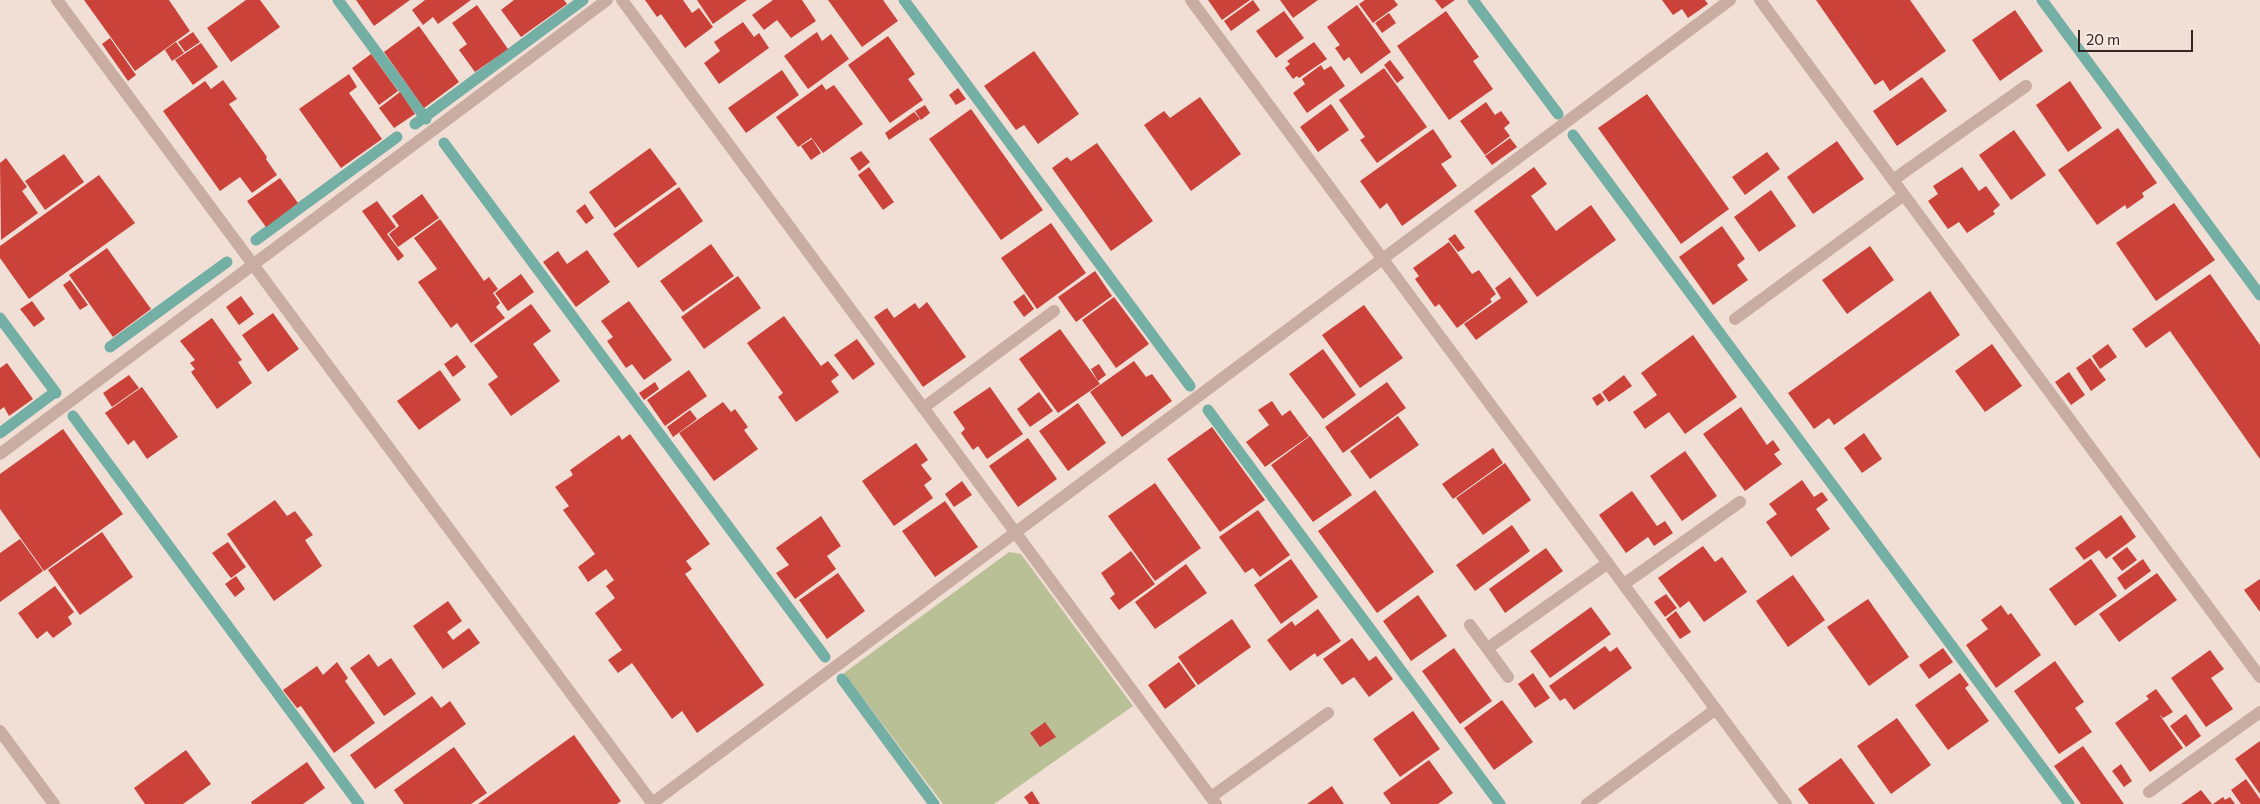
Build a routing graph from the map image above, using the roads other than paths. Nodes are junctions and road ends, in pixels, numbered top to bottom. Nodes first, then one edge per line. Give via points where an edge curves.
1 (57, 0) edge
2 (607, 0) edge
3 (622, 0) edge
4 (1191, 0) edge
5 (1730, 0) edge
6 (1760, 0) edge
7 (2026, 86) dead end
8 (1893, 180) junction
9 (1904, 195) junction
10 (1382, 258) junction
11 (254, 265) junction
12 (1054, 311) dead end
13 (1735, 319) dead end
14 (923, 408) junction
15 (0, 454) edge
16 (1740, 502) dead end
17 (1015, 532) junction
18 (1608, 563) junction
19 (1624, 584) junction
20 (1470, 625) dead end
21 (1488, 648) junction
22 (1508, 677) dead end
23 (2260, 677) edge
24 (1716, 709) junction
25 (2260, 712) edge
26 (1328, 713) dead end
27 (0, 731) edge
28 (2149, 792) dead end
29 (1214, 800) edge
30 (54, 804) edge
31 (652, 804) edge
32 (1587, 804) edge
33 (1786, 804) edge

1 - 11 street
2 - 11 street
3 - 14 street
4 - 10 street
5 - 10 street
6 - 8 street
7 - 8 street
8 - 9 street
9 - 13 street
9 - 23 street
10 - 17 street
10 - 18 street
11 - 15 street
11 - 31 street
12 - 14 street
14 - 17 street
16 - 19 street
17 - 29 street
17 - 31 street
18 - 19 street
18 - 21 street
19 - 24 street
20 - 21 street
21 - 22 street
24 - 32 street
24 - 33 street
25 - 28 street
26 - 29 street
27 - 30 street

